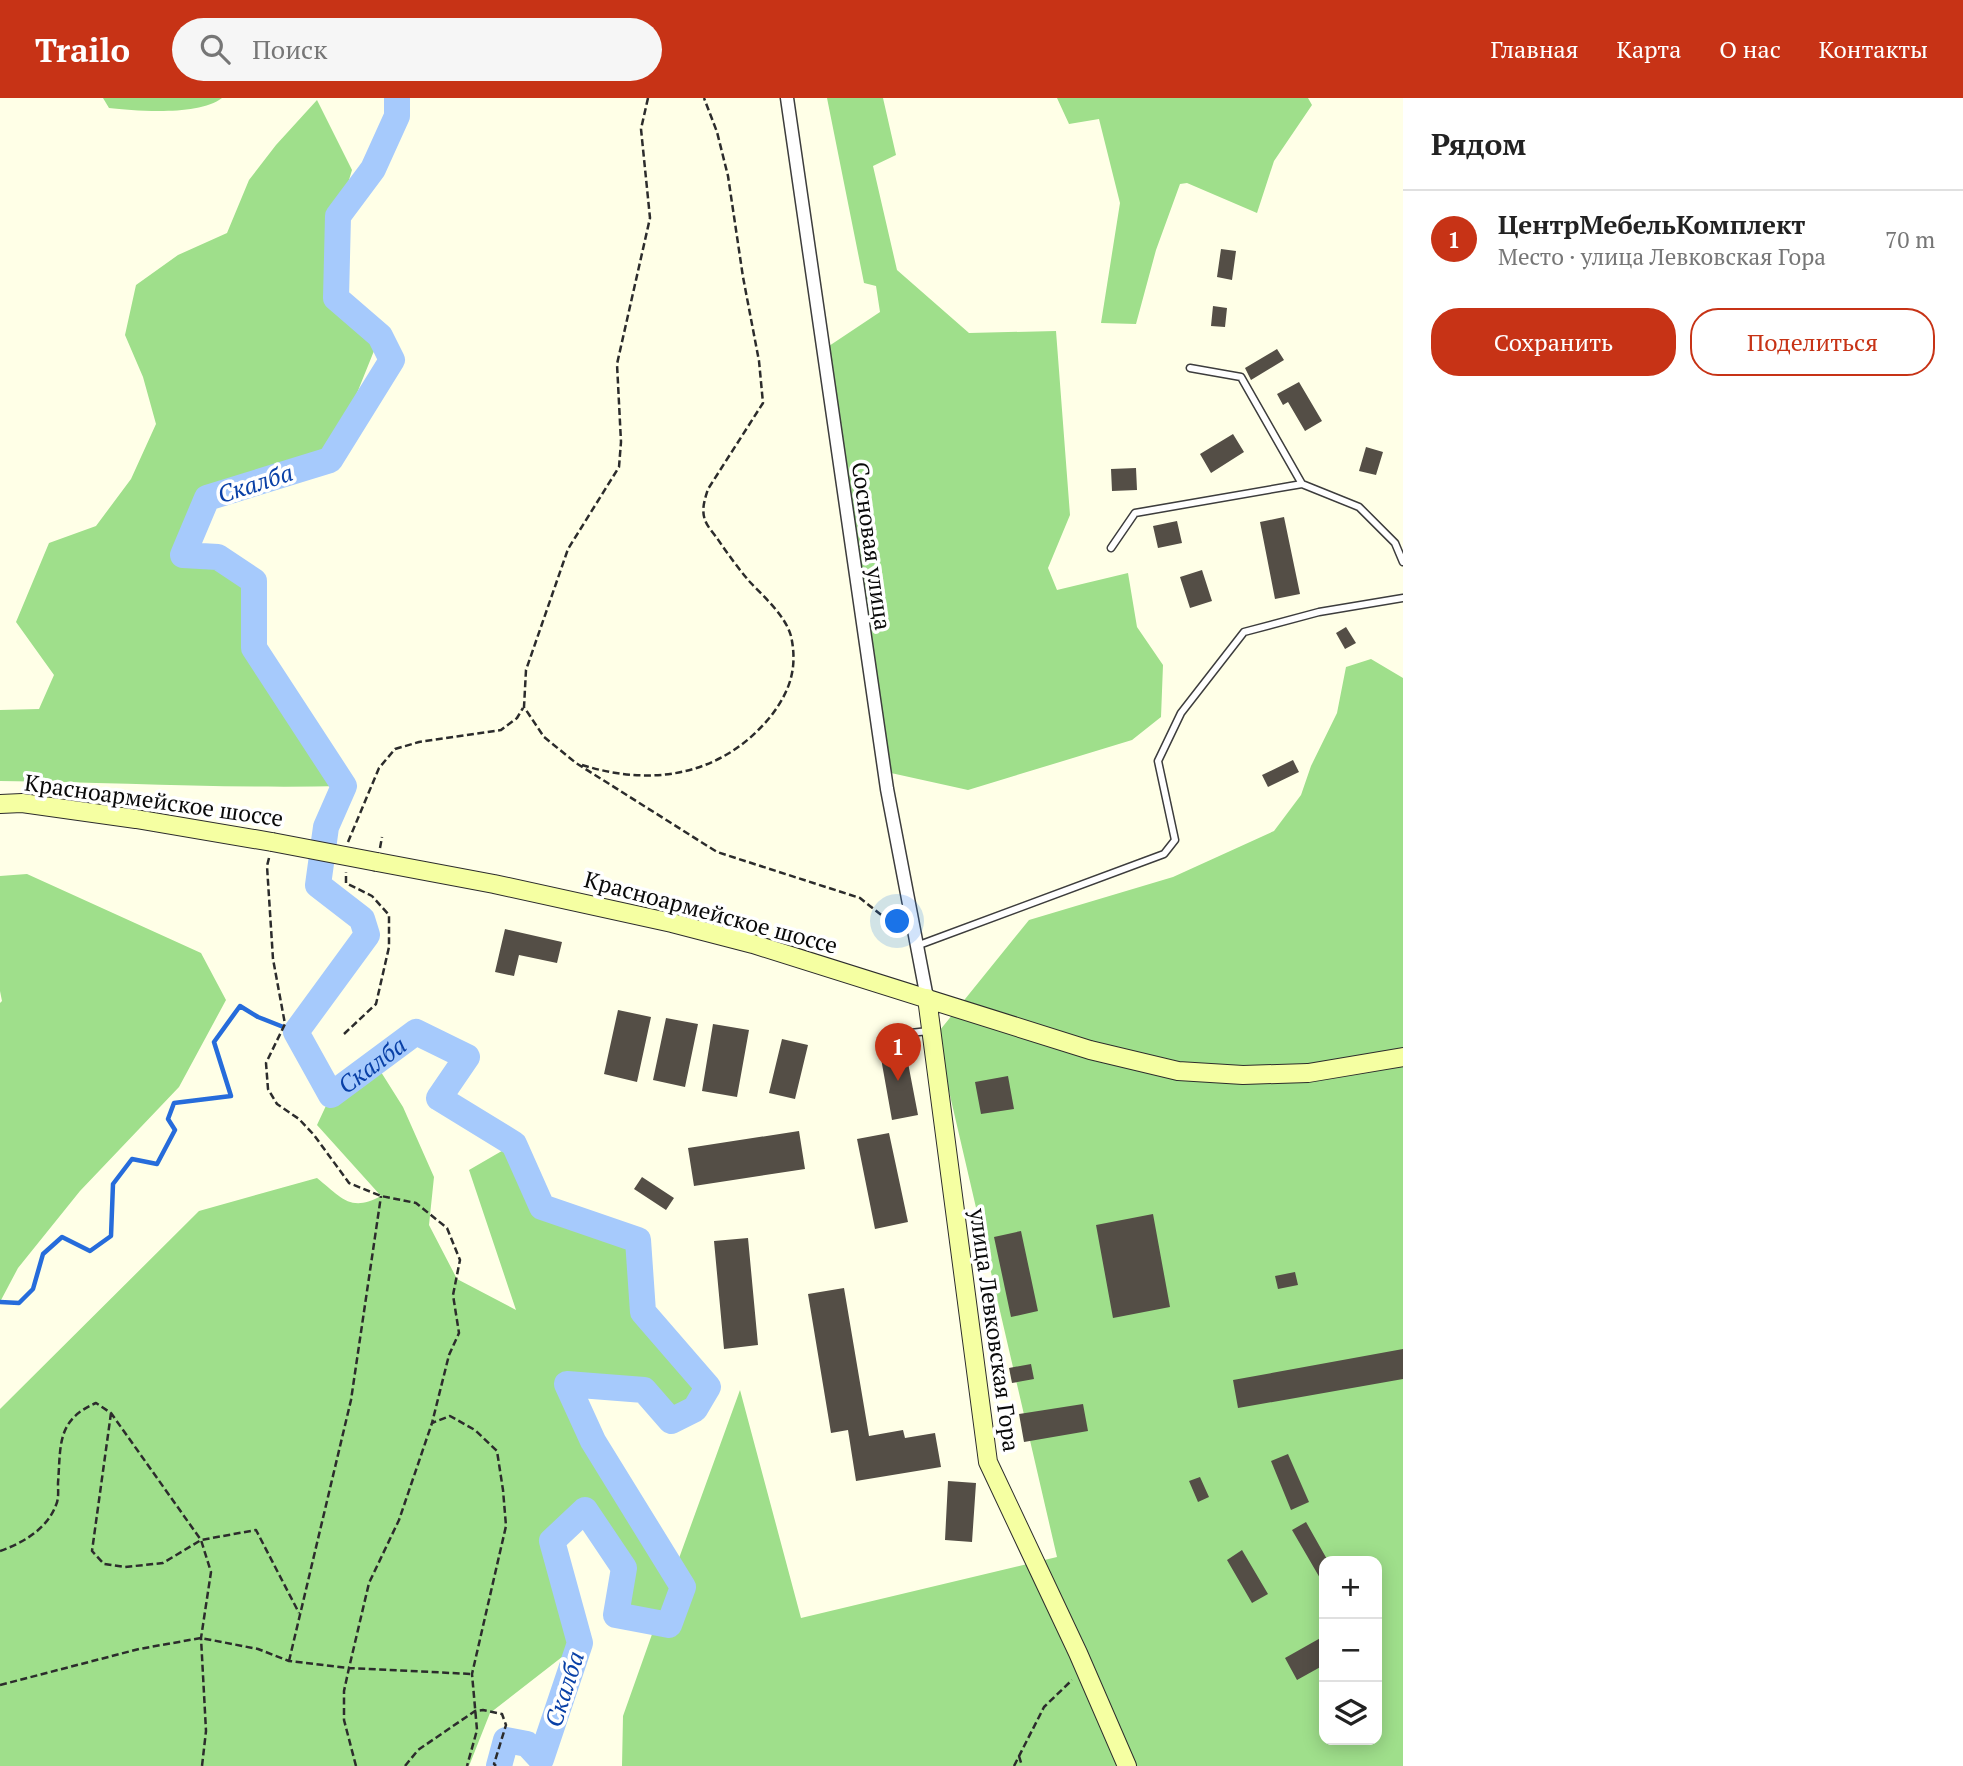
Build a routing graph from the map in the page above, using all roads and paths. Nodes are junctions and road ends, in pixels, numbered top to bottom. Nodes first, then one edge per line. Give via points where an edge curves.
1 (648, 98) edge
2 (704, 98) edge
3 (787, 98) edge
4 (1190, 368) dead end
5 (1302, 484) junction
6 (1111, 548) dead end
7 (1403, 562) edge
8 (1403, 598) edge
9 (524, 707) junction
10 (576, 763) junction
11 (0, 804) edge
12 (345, 849) dead end
13 (267, 866) dead end
14 (346, 872) dead end
15 (919, 945) junction
16 (927, 998) junction
17 (931, 1031) junction
18 (344, 1034) dead end
19 (902, 1034) dead end
20 (1403, 1057) edge
21 (381, 1196) junction
22 (111, 1413) junction
23 (432, 1423) junction
24 (201, 1540) junction
25 (0, 1551) edge
26 (299, 1613) junction
27 (201, 1638) junction
28 (289, 1661) junction
29 (349, 1668) junction
30 (472, 1674) junction
31 (1072, 1679) dead end
32 (0, 1685) edge
33 (475, 1712) junction
34 (1019, 1756) junction
35 (495, 1765) edge
36 (202, 1766) edge
37 (356, 1766) edge
38 (405, 1766) edge
39 (467, 1766) edge
40 (1014, 1766) edge
41 (1021, 1766) edge
42 (1127, 1766) edge

1 - 9 path via 640,129 650,218 617,364 619,467 568,550 526,670
2 - 10 path via 728,176 763,404 708,489 703,504 705,520 774,607 790,634 794,667 786,697 760,728 727,756 689,771 648,776 610,774
3 - 15 street, Сосновая улица via 887,789
4 - 5 lane via 1241,377
5 - 6 lane via 1135,513
5 - 7 lane via 1359,507 1395,543
8 - 15 lane via 1320,612 1244,632 1181,713 1158,761 1175,840 1164,854
9 - 10 path via 544,737
9 - 12 path via 501,730 394,749 379,768
10 - 15 path via 717,852 860,898
11 - 16 main road, Красноармейское шоссе, bridge via 136,819 494,884 685,926
13 - 21 path via 273,959 285,1024 266,1063 268,1088 277,1104 314,1135 349,1183
14 - 18 path via 346,883 372,896 389,915 389,947 376,1004
15 - 16 street, Сосновая улица
16 - 17 main road, улица Левковская Гора
16 - 20 main road, Красноармейское шоссе via 1178,1071 1308,1073
17 - 19 lane
17 - 42 main road, улица Левковская Гора via 988,1462
21 - 23 path via 416,1203 447,1228 460,1259 453,1295 459,1334
21 - 26 path via 351,1400
22 - 24 path
22 - 24 path via 92,1551 104,1564 125,1567 163,1563
22 - 25 path via 96,1403 79,1410 62,1432 57,1504 39,1531
23 - 29 path via 399,1520 369,1583
23 - 30 path via 450,1416 475,1430 497,1451 506,1526
24 - 26 path via 256,1530
24 - 27 path via 211,1572
26 - 28 path
27 - 28 path via 258,1649
27 - 32 path via 139,1648
27 - 36 path
28 - 29 path
29 - 30 path
29 - 37 path via 344,1720
30 - 33 path
31 - 34 path via 1044,1707
33 - 35 path via 502,1714 506,1725
33 - 38 path via 418,1750
33 - 39 path via 477,1730
34 - 40 path
34 - 41 path

